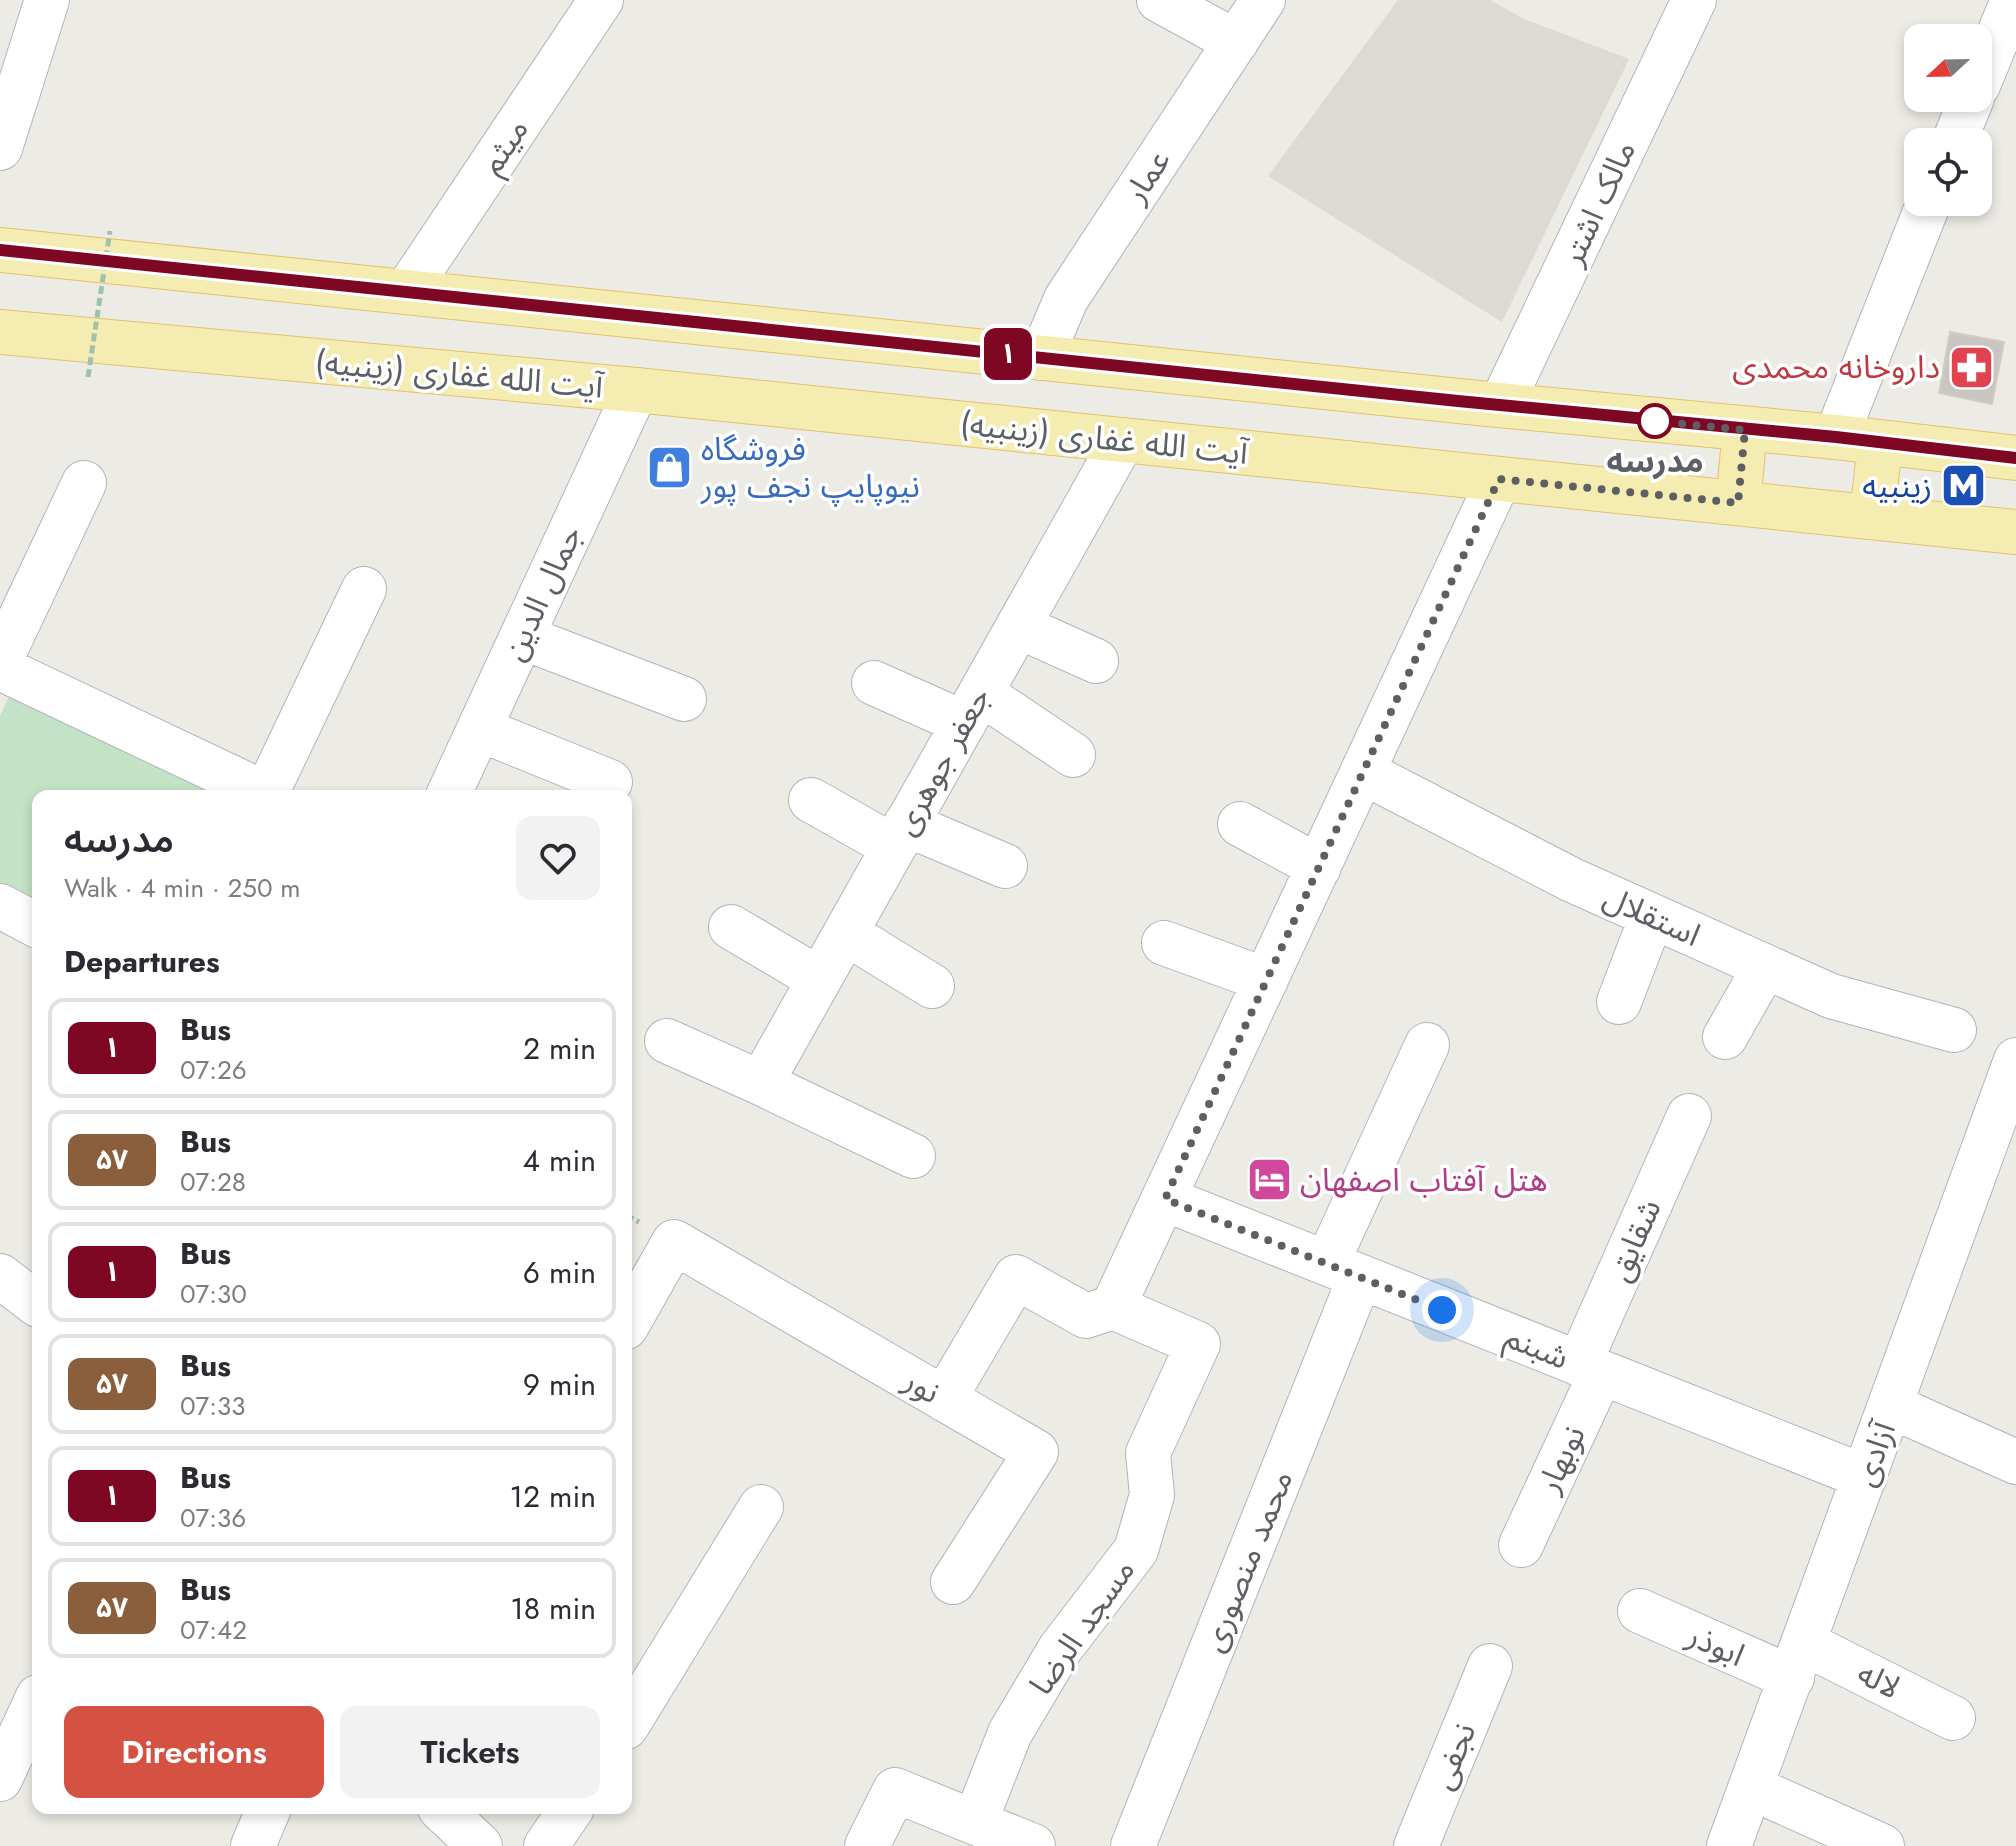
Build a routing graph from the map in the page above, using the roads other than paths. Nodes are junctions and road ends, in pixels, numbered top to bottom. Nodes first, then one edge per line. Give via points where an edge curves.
1 (47, 0) edge
2 (601, 0) edge
3 (1159, 0) edge
4 (1263, 0) edge
5 (1694, 0) edge
6 (2013, 0) edge
7 (1236, 42) junction
8 (1992, 51) edge
9 (0, 148) edge
10 (1923, 216) edge
11 (0, 250) edge
12 (406, 292) junction
13 (0, 332) edge
14 (1041, 358) junction
15 (636, 390) junction
16 (1501, 405) junction
17 (1745, 430) junction
18 (1836, 437) junction
19 (1123, 440) junction
20 (1880, 443) junction
21 (2016, 458) edge
22 (1499, 479) junction
23 (84, 483) dead end
24 (1738, 503) junction
25 (1872, 517) junction
26 (2016, 532) edge
27 (364, 589) dead end
28 (1018, 626) junction
29 (522, 637) junction
30 (0, 661) edge
31 (1096, 661) dead end
32 (0, 668) edge
33 (874, 683) dead end
34 (684, 699) dead end
35 (973, 708) junction
36 (479, 729) junction
37 (1073, 755) dead end
38 (1363, 772) junction
39 (610, 782) dead end
40 (255, 790) edge
41 (267, 790) edge
42 (451, 790) edge
43 (811, 800) dead end
44 (1240, 824) dead end
45 (900, 836) junction
46 (1005, 866) dead end
47 (1319, 867) junction
48 (0, 906) edge
49 (1652, 916) junction
50 (32, 923) edge
51 (731, 927) dead end
52 (846, 933) junction
53 (1164, 943) dead end
54 (1765, 967) junction
55 (819, 979) junction
56 (1266, 980) junction
57 (932, 986) dead end
58 (1619, 1002) dead end
59 (1954, 1030) dead end
60 (1725, 1037) dead end
61 (667, 1041) dead end
62 (1427, 1045) dead end
63 (2016, 1060) edge
64 (761, 1083) junction
65 (1689, 1116) dead end
66 (913, 1156) dead end
67 (1165, 1199) junction
68 (1343, 1270) junction
69 (0, 1276) edge
70 (32, 1300) edge
71 (1113, 1307) junction
72 (632, 1316) edge
73 (1590, 1368) junction
74 (944, 1399) junction
75 (1891, 1406) junction
76 (2016, 1462) edge
77 (1865, 1477) junction
78 (761, 1507) dead end
79 (1521, 1545) dead end
80 (953, 1582) dead end
81 (1640, 1611) dead end
82 (1798, 1660) junction
83 (1490, 1666) dead end
84 (32, 1710) edge
85 (632, 1717) edge
86 (1953, 1718) dead end
87 (0, 1779) edge
88 (1752, 1788) junction
89 (266, 1814) edge
90 (446, 1814) edge
91 (568, 1814) edge
92 (975, 1822) junction
93 (253, 1846) edge
94 (480, 1846) edge
95 (546, 1846) edge
96 (867, 1846) edge
97 (1033, 1846) edge
98 (1133, 1846) edge
99 (1416, 1846) edge
100 (1729, 1846) edge
101 (1882, 1846) edge

1 - 9 street
2 - 12 street, میثم
3 - 7 street
4 - 7 street, عمار
5 - 16 street, مالک اشتر
6 - 8 street
7 - 14 street, عمار via 1066,299
10 - 18 street
11 - 12 main road
12 - 14 main road
13 - 15 main road, آیت الله غفاری (زینبیه)
14 - 16 main road
15 - 19 main road, آیت الله غفاری (زینبیه)
15 - 29 street, جمال الدین
16 - 17 main road
17 - 18 main road
17 - 24 main road
18 - 20 main road
19 - 22 main road, آیت الله غفاری (زینبیه)
19 - 28 street, جعفر جوهری
20 - 21 main road
20 - 25 main road
22 - 24 main road, آیت الله غفاری (زینبیه)
22 - 38 street
23 - 30 street
24 - 25 main road, آیت الله غفاری (زینبیه)
25 - 26 main road, آیت الله غفاری (زینبیه)
27 - 41 street
28 - 31 street
28 - 35 street, جعفر جوهری
29 - 34 street
29 - 36 street, جمال الدین
32 - 40 street
33 - 35 street
35 - 37 street
35 - 45 street, جعفر جوهری
36 - 39 street
36 - 42 street, جمال الدین
38 - 47 street
38 - 49 street, استقلال
43 - 45 street
44 - 47 street
45 - 46 street
45 - 52 street, جعفر جوهری
47 - 56 street
48 - 50 street
49 - 54 street, استقلال
49 - 58 street
51 - 55 street
52 - 55 street, جعفر جوهری
52 - 57 street
53 - 56 street
54 - 59 street, استقلال via 1831,996
54 - 60 street
55 - 64 street, جعفر جوهری
56 - 67 street
61 - 64 street
62 - 68 street, محمد منصوری
63 - 75 street, آزادی
64 - 66 street
65 - 73 street, شقایق
67 - 68 street, شبنم
67 - 71 street
68 - 73 street, شبنم
68 - 98 street, محمد منصوری
69 - 70 street
71 - 74 street, مسجد الرضا via 1086,1316 1016,1277
71 - 92 street, مسجد الرضا via 1198,1344 1148,1453 1152,1495 1136,1550 1060,1649 1017,1721
72 - 74 street, نور via 674,1242
73 - 77 street, شبنم
73 - 79 street, نوبهار
74 - 80 street, نور via 1036,1452
75 - 76 street
75 - 77 street, آزادی
77 - 82 street, آزادی
78 - 85 street
81 - 82 street, ابوذر
82 - 86 street, لاله
82 - 88 street, آزادی
83 - 99 street, نجفی
84 - 87 street
88 - 100 street, آزادی
88 - 101 street
89 - 93 street
90 - 94 street
91 - 95 street
92 - 96 street via 895,1790
92 - 97 street

